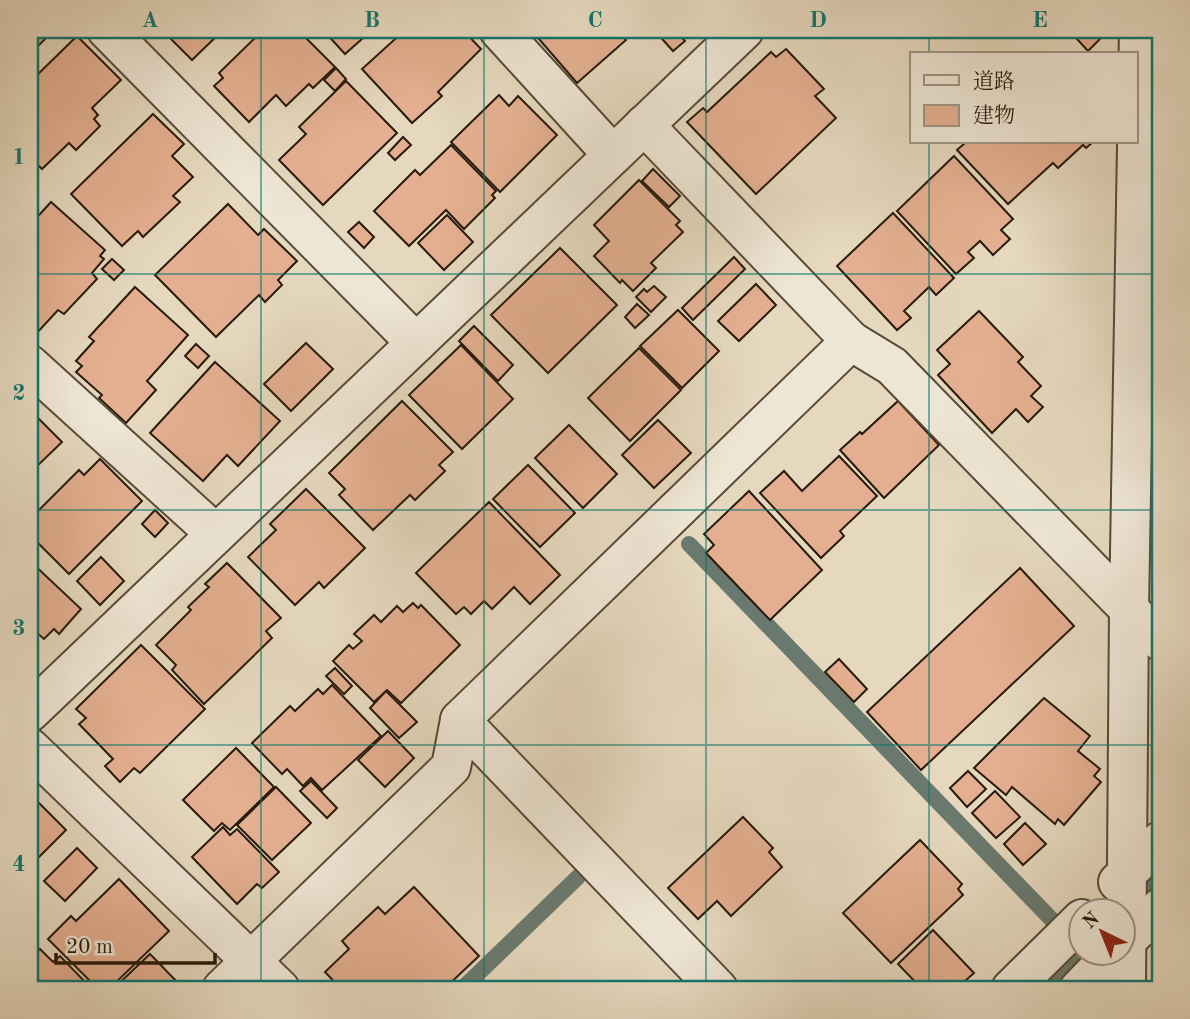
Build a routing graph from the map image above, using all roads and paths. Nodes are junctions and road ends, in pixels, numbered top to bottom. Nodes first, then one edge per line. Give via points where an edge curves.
1 (107, 30) edge
2 (499, 30) edge
3 (744, 30) edge
4 (1139, 30) edge
5 (1138, 88) edge
6 (644, 125) junction
7 (1137, 144) edge
8 (613, 155) junction
9 (851, 341) junction
10 (416, 343) junction
11 (30, 365) edge
12 (216, 534) junction
13 (1129, 610) junction
14 (1160, 641) edge
15 (30, 712) edge
16 (460, 720) junction
17 (30, 748) edge
18 (1160, 841) edge
19 (1127, 873) junction
20 (1104, 897) edge
21 (1125, 897) edge
22 (1160, 908) edge
23 (1138, 929) edge
24 (1068, 933) edge
25 (251, 961) junction
26 (1100, 967) edge
27 (1124, 967) edge
28 (222, 989) edge
29 (280, 989) edge
30 (718, 989) edge
31 (1011, 989) edge
32 (1079, 989) edge
33 (1126, 989) edge

1 - 10 street
2 - 8 street
3 - 6 street
4 - 5 street
6 - 8 street
6 - 9 street
7 - 13 street
8 - 10 street
9 - 13 street via 892,366
9 - 16 street
10 - 12 street
11 - 12 street
12 - 15 street
13 - 14 street
13 - 19 street
16 - 25 street via 451,767
16 - 30 street
17 - 25 street
18 - 19 street
19 - 20 street
19 - 21 street
22 - 23 street
24 - 31 street
25 - 28 street
25 - 29 street
26 - 32 street
27 - 33 street

